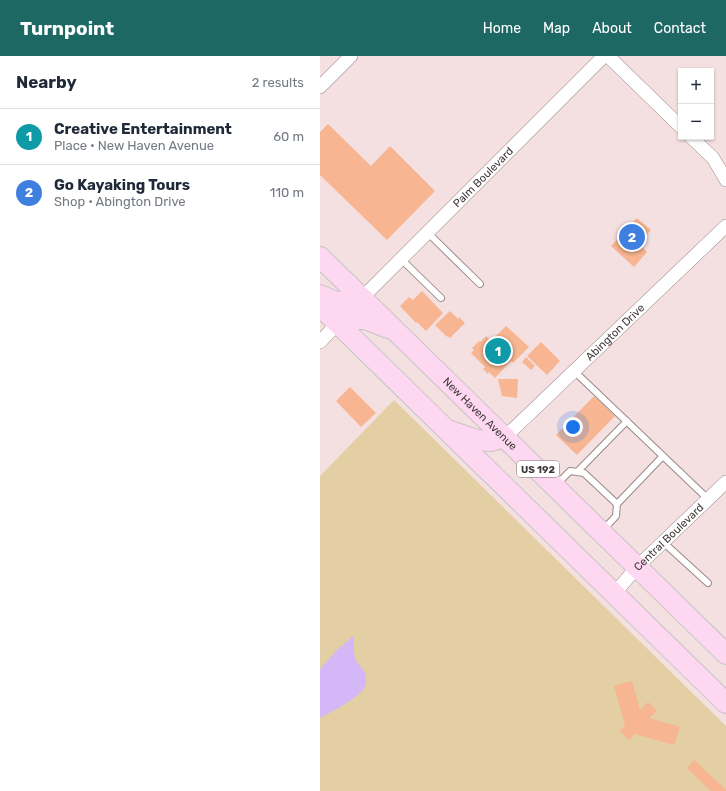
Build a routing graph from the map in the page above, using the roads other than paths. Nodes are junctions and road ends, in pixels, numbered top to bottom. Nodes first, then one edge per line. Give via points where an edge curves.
1 (351, 56) edge
2 (604, 56) edge
3 (608, 56) edge
4 (320, 87) edge
5 (678, 124) edge
6 (694, 140) edge
7 (726, 180) edge
8 (726, 226) edge
9 (428, 232) junction
10 (320, 257) edge
11 (401, 259) junction
12 (480, 284) dead end
13 (320, 295) edge
14 (362, 298) junction
15 (441, 298) dead end
16 (320, 306) edge
17 (338, 323) junction
18 (395, 331) junction
19 (320, 342) edge
20 (574, 371) junction
21 (627, 421) junction
22 (447, 430) junction
23 (505, 437) junction
24 (663, 456) junction
25 (577, 472) junction
26 (726, 482) edge
27 (555, 486) junction
28 (708, 499) junction
29 (617, 504) junction
30 (601, 532) junction
31 (663, 542) junction
32 (637, 567) junction
33 (708, 583) dead end
34 (614, 594) junction
35 (726, 654) edge
36 (689, 666) junction
37 (726, 687) edge
38 (726, 703) edge

1 - 4 street
2 - 9 street, Palm Boulevard
3 - 5 street
6 - 7 street via 713,158
8 - 20 street, Abington Drive
9 - 11 street, Palm Boulevard
9 - 12 lane
10 - 14 main road, New Haven Avenue / US 192
11 - 14 street, Palm Boulevard
11 - 15 lane
13 - 14 main road via 348,303
14 - 18 main road, New Haven Avenue / US 192
16 - 17 main road, US 192
17 - 18 main road via 366,319
17 - 19 street
17 - 22 main road, US 192
18 - 23 main road, New Haven Avenue / US 192
20 - 21 lane
20 - 23 street, Abington Drive
21 - 24 lane
21 - 25 lane
22 - 23 main road via 477,440 490,441
22 - 34 main road, US 192
23 - 27 main road, New Haven Avenue / US 192
24 - 28 lane
24 - 29 lane
25 - 27 lane via 570,471
25 - 29 lane via 584,473
26 - 28 street, Central Boulevard
27 - 30 main road, New Haven Avenue / US 192
28 - 31 street, Central Boulevard
29 - 30 lane via 616,516
30 - 32 main road, New Haven Avenue / US 192
31 - 32 street, Central Boulevard
31 - 33 lane
32 - 34 street, Central Boulevard
32 - 35 main road, New Haven Avenue / US 192
34 - 36 main road, US 192
36 - 37 main road
36 - 38 main road, US 192

